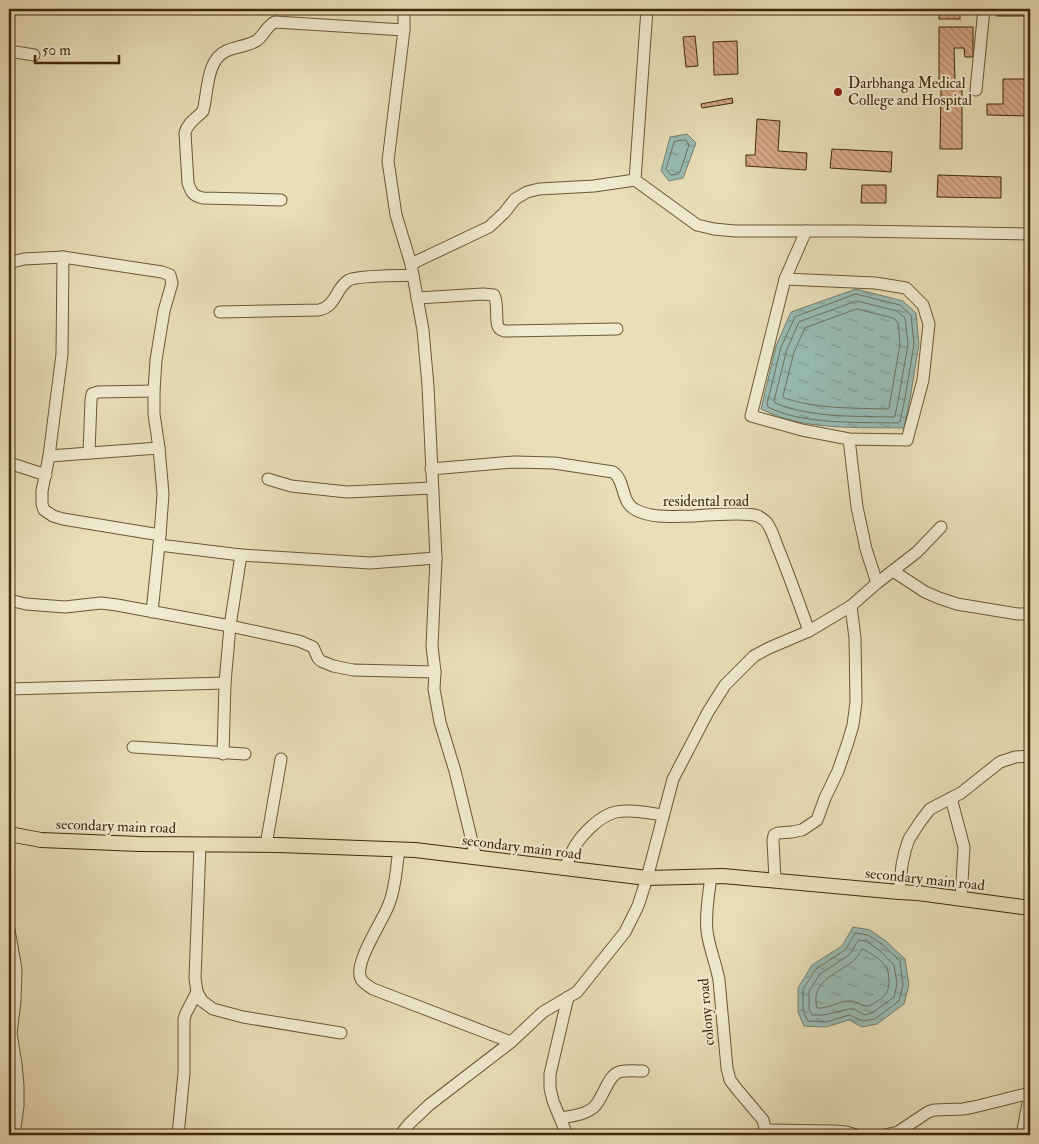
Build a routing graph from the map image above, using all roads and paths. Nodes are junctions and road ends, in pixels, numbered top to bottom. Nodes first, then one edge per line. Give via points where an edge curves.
1 (404, 9) edge
2 (647, 9) edge
3 (984, 9) edge
4 (404, 30) junction
5 (9, 51) edge
6 (34, 55) dead end
7 (976, 90) dead end
8 (635, 180) junction
9 (281, 200) dead end
10 (806, 231) junction
11 (1030, 234) edge
12 (63, 257) junction
13 (9, 263) edge
14 (412, 270) junction
15 (785, 280) junction
16 (417, 298) junction
17 (220, 312) dead end
18 (617, 328) dead end
19 (154, 391) junction
20 (849, 439) junction
21 (159, 448) junction
22 (89, 453) junction
23 (49, 456) junction
24 (9, 463) edge
25 (432, 469) junction
26 (46, 474) junction
27 (268, 479) dead end
28 (432, 488) junction
29 (941, 527) dead end
30 (160, 540) junction
31 (241, 555) junction
32 (436, 558) junction
33 (893, 571) junction
34 (877, 583) junction
35 (9, 600) edge
36 (851, 606) junction
37 (152, 612) junction
38 (1030, 614) edge
39 (230, 626) junction
40 (809, 630) junction
41 (435, 672) junction
42 (225, 683) junction
43 (9, 689) edge
44 (132, 747) dead end
45 (223, 754) junction
46 (245, 754) dead end
47 (1030, 756) edge
48 (281, 759) dead end
49 (951, 798) junction
50 (663, 815) junction
51 (9, 834) edge
52 (200, 845) junction
53 (266, 845) junction
54 (399, 850) junction
55 (476, 858) junction
56 (565, 868) junction
57 (711, 876) junction
58 (647, 878) junction
59 (775, 880) junction
60 (899, 892) junction
61 (961, 898) junction
62 (1030, 908) edge
63 (9, 930) edge
64 (197, 992) junction
65 (568, 998) junction
66 (10, 1033) edge
67 (341, 1033) dead end
68 (511, 1042) junction
69 (643, 1071) dead end
70 (1030, 1093) edge
71 (560, 1118) junction
72 (767, 1132) edge
73 (14, 1135) edge
74 (178, 1135) edge
75 (400, 1135) edge
76 (567, 1135) edge
77 (856, 1135) edge
78 (885, 1135) edge
79 (1022, 1135) edge

1 - 4 street
2 - 8 street
3 - 7 street
4 - 9 street via 275,22 256,41 218,56 210,71 203,111 186,128 190,190 203,198
4 - 14 street via 388,161 396,215
5 - 6 street
8 - 10 street via 697,225 714,230
8 - 14 street via 527,192 515,199 489,227
10 - 11 street
10 - 15 street
12 - 13 street
12 - 19 street via 170,275 172,283 164,311
12 - 23 street via 62,354
14 - 16 street
14 - 17 street via 351,280 328,307 319,310
15 - 20 street via 751,416
15 - 20 street via 875,283 906,288 923,305 929,324 923,380 907,440
16 - 18 street via 494,295 498,327 504,331
16 - 25 street via 424,339
19 - 21 street
19 - 22 street via 92,394
20 - 34 street via 856,507
21 - 22 street
21 - 30 street via 163,494
22 - 23 street
23 - 26 street
24 - 26 street
25 - 28 street
25 - 40 street, residental road via 514,462 554,463 616,474 628,504 647,514 670,517 756,515 768,524
26 - 30 street via 42,504 44,510 53,516
27 - 28 street via 291,486 347,492
28 - 32 street
29 - 33 street
30 - 31 street
30 - 37 street
31 - 32 street via 370,564
31 - 39 street
32 - 41 street via 432,646
33 - 34 street
33 - 38 street via 925,592 957,604
34 - 36 street
35 - 37 street via 65,607 101,603
36 - 40 street
36 - 59 street via 856,702 848,742 817,820 802,830 774,835
37 - 39 street
39 - 41 street via 299,641 313,648 321,661 342,668
39 - 42 street
40 - 50 street via 754,656 725,685 673,779
41 - 55 street via 434,689 440,722
42 - 43 street
42 - 45 street
44 - 45 street
45 - 46 street
47 - 49 street via 1000,762
48 - 53 street
49 - 60 street via 930,810 910,839 902,865
49 - 61 street via 964,847
50 - 56 street via 627,811 608,814 583,835
50 - 58 street
51 - 52 main road, secondary main road via 41,840
52 - 53 main road, secondary main road
52 - 64 street
53 - 54 main road, secondary main road
54 - 55 main road, secondary main road
54 - 68 street via 390,903 363,954 361,979 373,989
55 - 56 main road, secondary main road
56 - 58 main road, secondary main road
57 - 58 main road, secondary main road
57 - 59 main road, secondary main road
57 - 72 street, colony road via 707,931 720,980 727,1068 730,1080 763,1120
58 - 65 street via 625,932 583,985
59 - 60 main road, secondary main road
60 - 61 main road, secondary main road
61 - 62 main road, secondary main road
63 - 66 street via 16,970
64 - 67 street via 202,1001 213,1009
64 - 74 street via 184,1019 185,1066
65 - 68 street via 543,1012
65 - 71 street via 550,1074 550,1088
66 - 73 street via 18,1086
68 - 75 street via 429,1105
69 - 71 street via 615,1074 595,1106
70 - 78 street via 963,1109 934,1110 898,1132
70 - 79 street
71 - 76 street
72 - 77 street via 835,1131

